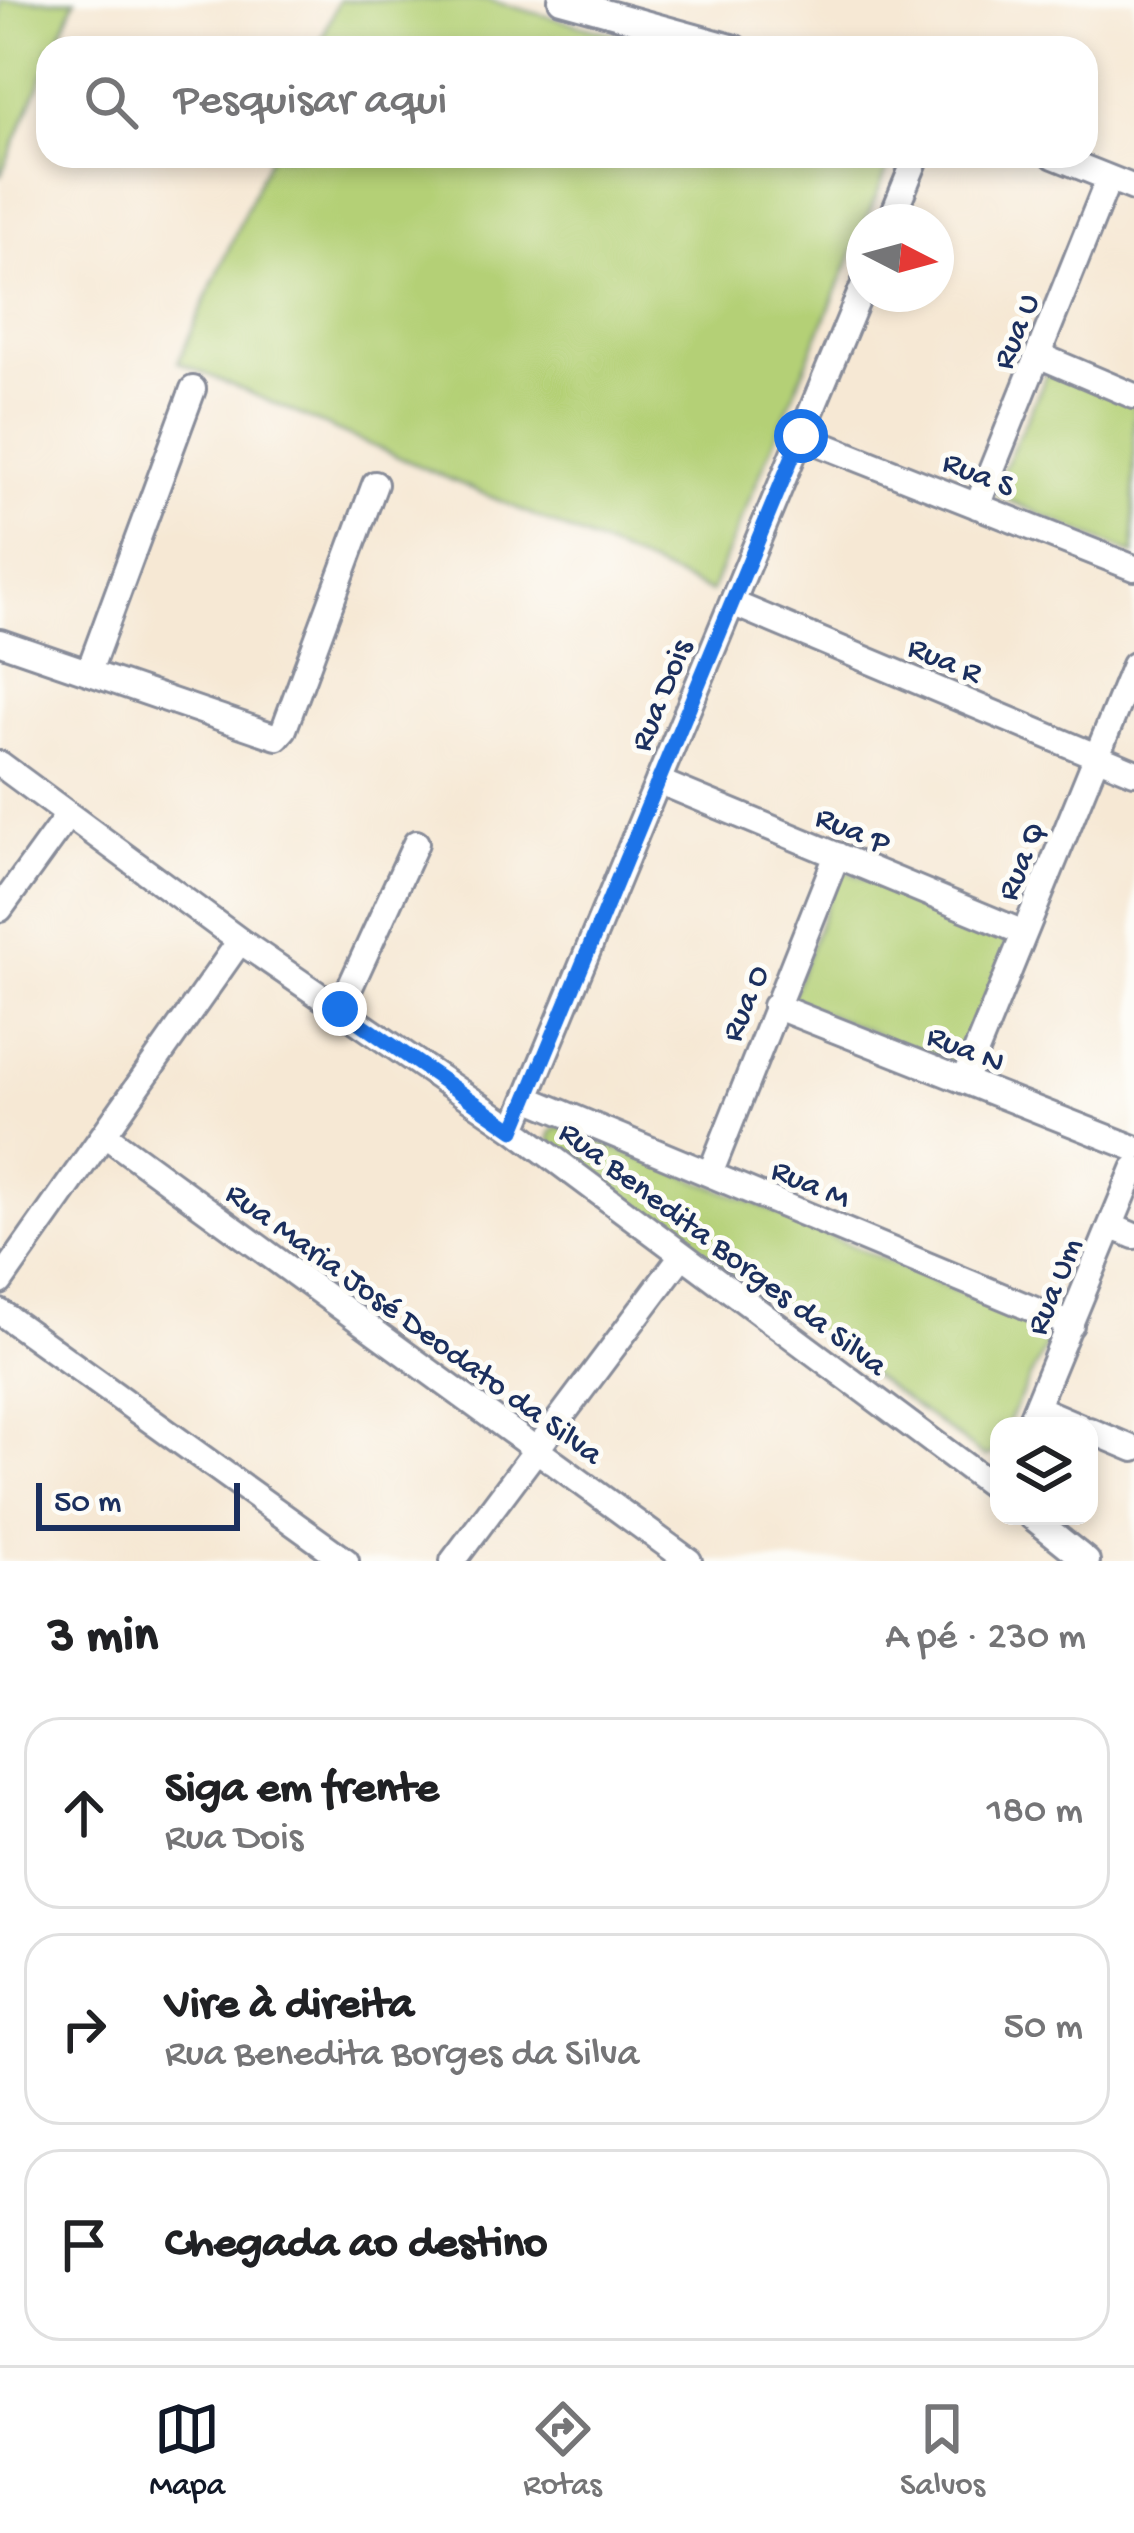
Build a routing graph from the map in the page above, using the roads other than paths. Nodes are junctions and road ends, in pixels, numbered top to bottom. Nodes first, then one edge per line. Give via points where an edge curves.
1 (561, 0) edge
2 (692, 36) edge
3 (912, 168) edge
4 (1084, 168) edge
5 (1109, 178) junction
6 (1134, 188) edge
7 (897, 204) edge
8 (852, 312) edge
9 (1038, 355) junction
10 (193, 389) dead end
11 (1134, 396) edge
12 (801, 436) junction
13 (375, 484) dead end
14 (977, 506) junction
15 (1134, 568) edge
16 (732, 602) junction
17 (0, 642) edge
18 (1134, 664) edge
19 (89, 671) junction
20 (1096, 757) junction
21 (0, 764) edge
22 (1134, 772) edge
23 (658, 781) junction
24 (68, 815) junction
25 (416, 843) dead end
26 (837, 856) junction
27 (0, 909) edge
28 (1024, 933) junction
29 (240, 941) junction
30 (775, 1006) junction
31 (340, 1009) junction
32 (964, 1081) junction
33 (527, 1098) junction
34 (514, 1130) junction
35 (105, 1135) junction
36 (1134, 1148) edge
37 (1134, 1169) edge
38 (710, 1174) junction
39 (1122, 1231) edge
40 (680, 1258) junction
41 (0, 1282) edge
42 (0, 1312) edge
43 (1071, 1325) junction
44 (1032, 1417) edge
45 (1098, 1434) edge
46 (1134, 1449) edge
47 (537, 1450) junction
48 (990, 1483) edge
49 (1042, 1525) edge
50 (346, 1561) edge
51 (453, 1561) edge
52 (689, 1561) edge
53 (1087, 1561) edge

1 - 2 street
3 - 7 street
4 - 5 street
5 - 6 street
5 - 9 street, Rua U
8 - 12 street, Rua Dois
9 - 11 street
9 - 14 street, Rua U
10 - 19 street
12 - 14 street, Rua S
12 - 16 street, Rua Dois
13 - 19 street via 277,737
14 - 15 street, Rua S
16 - 20 street, Rua R
16 - 23 street, Rua Dois
17 - 19 street
18 - 20 street, Rua Q
20 - 22 street, Rua R
20 - 28 street, Rua Q
21 - 24 street, Rua Benedita Borges da Silva
23 - 26 street, Rua P
23 - 33 street, Rua Dois
24 - 27 street
24 - 29 street, Rua Benedita Borges da Silva
25 - 31 street
26 - 28 street, Rua P
26 - 30 street, Rua O
28 - 32 street, Rua Q
29 - 31 street, Rua Benedita Borges da Silva
29 - 35 street
30 - 32 street, Rua N
30 - 38 street, Rua O
31 - 34 street, Rua Benedita Borges da Silva
32 - 36 street, Rua N
33 - 34 street, Rua Dois
33 - 38 street, Rua M
34 - 40 street, Rua Benedita Borges da Silva
35 - 41 street
35 - 47 street, Rua Maria José Deodato da Silva
37 - 39 street, Rua Um
38 - 43 street, Rua M
39 - 43 street, Rua Um
40 - 47 street
40 - 48 street, Rua Benedita Borges da Silva
42 - 50 street
43 - 44 street, Rua Um
45 - 46 street
47 - 51 street
47 - 52 street, Rua Maria José Deodato da Silva
49 - 53 street

